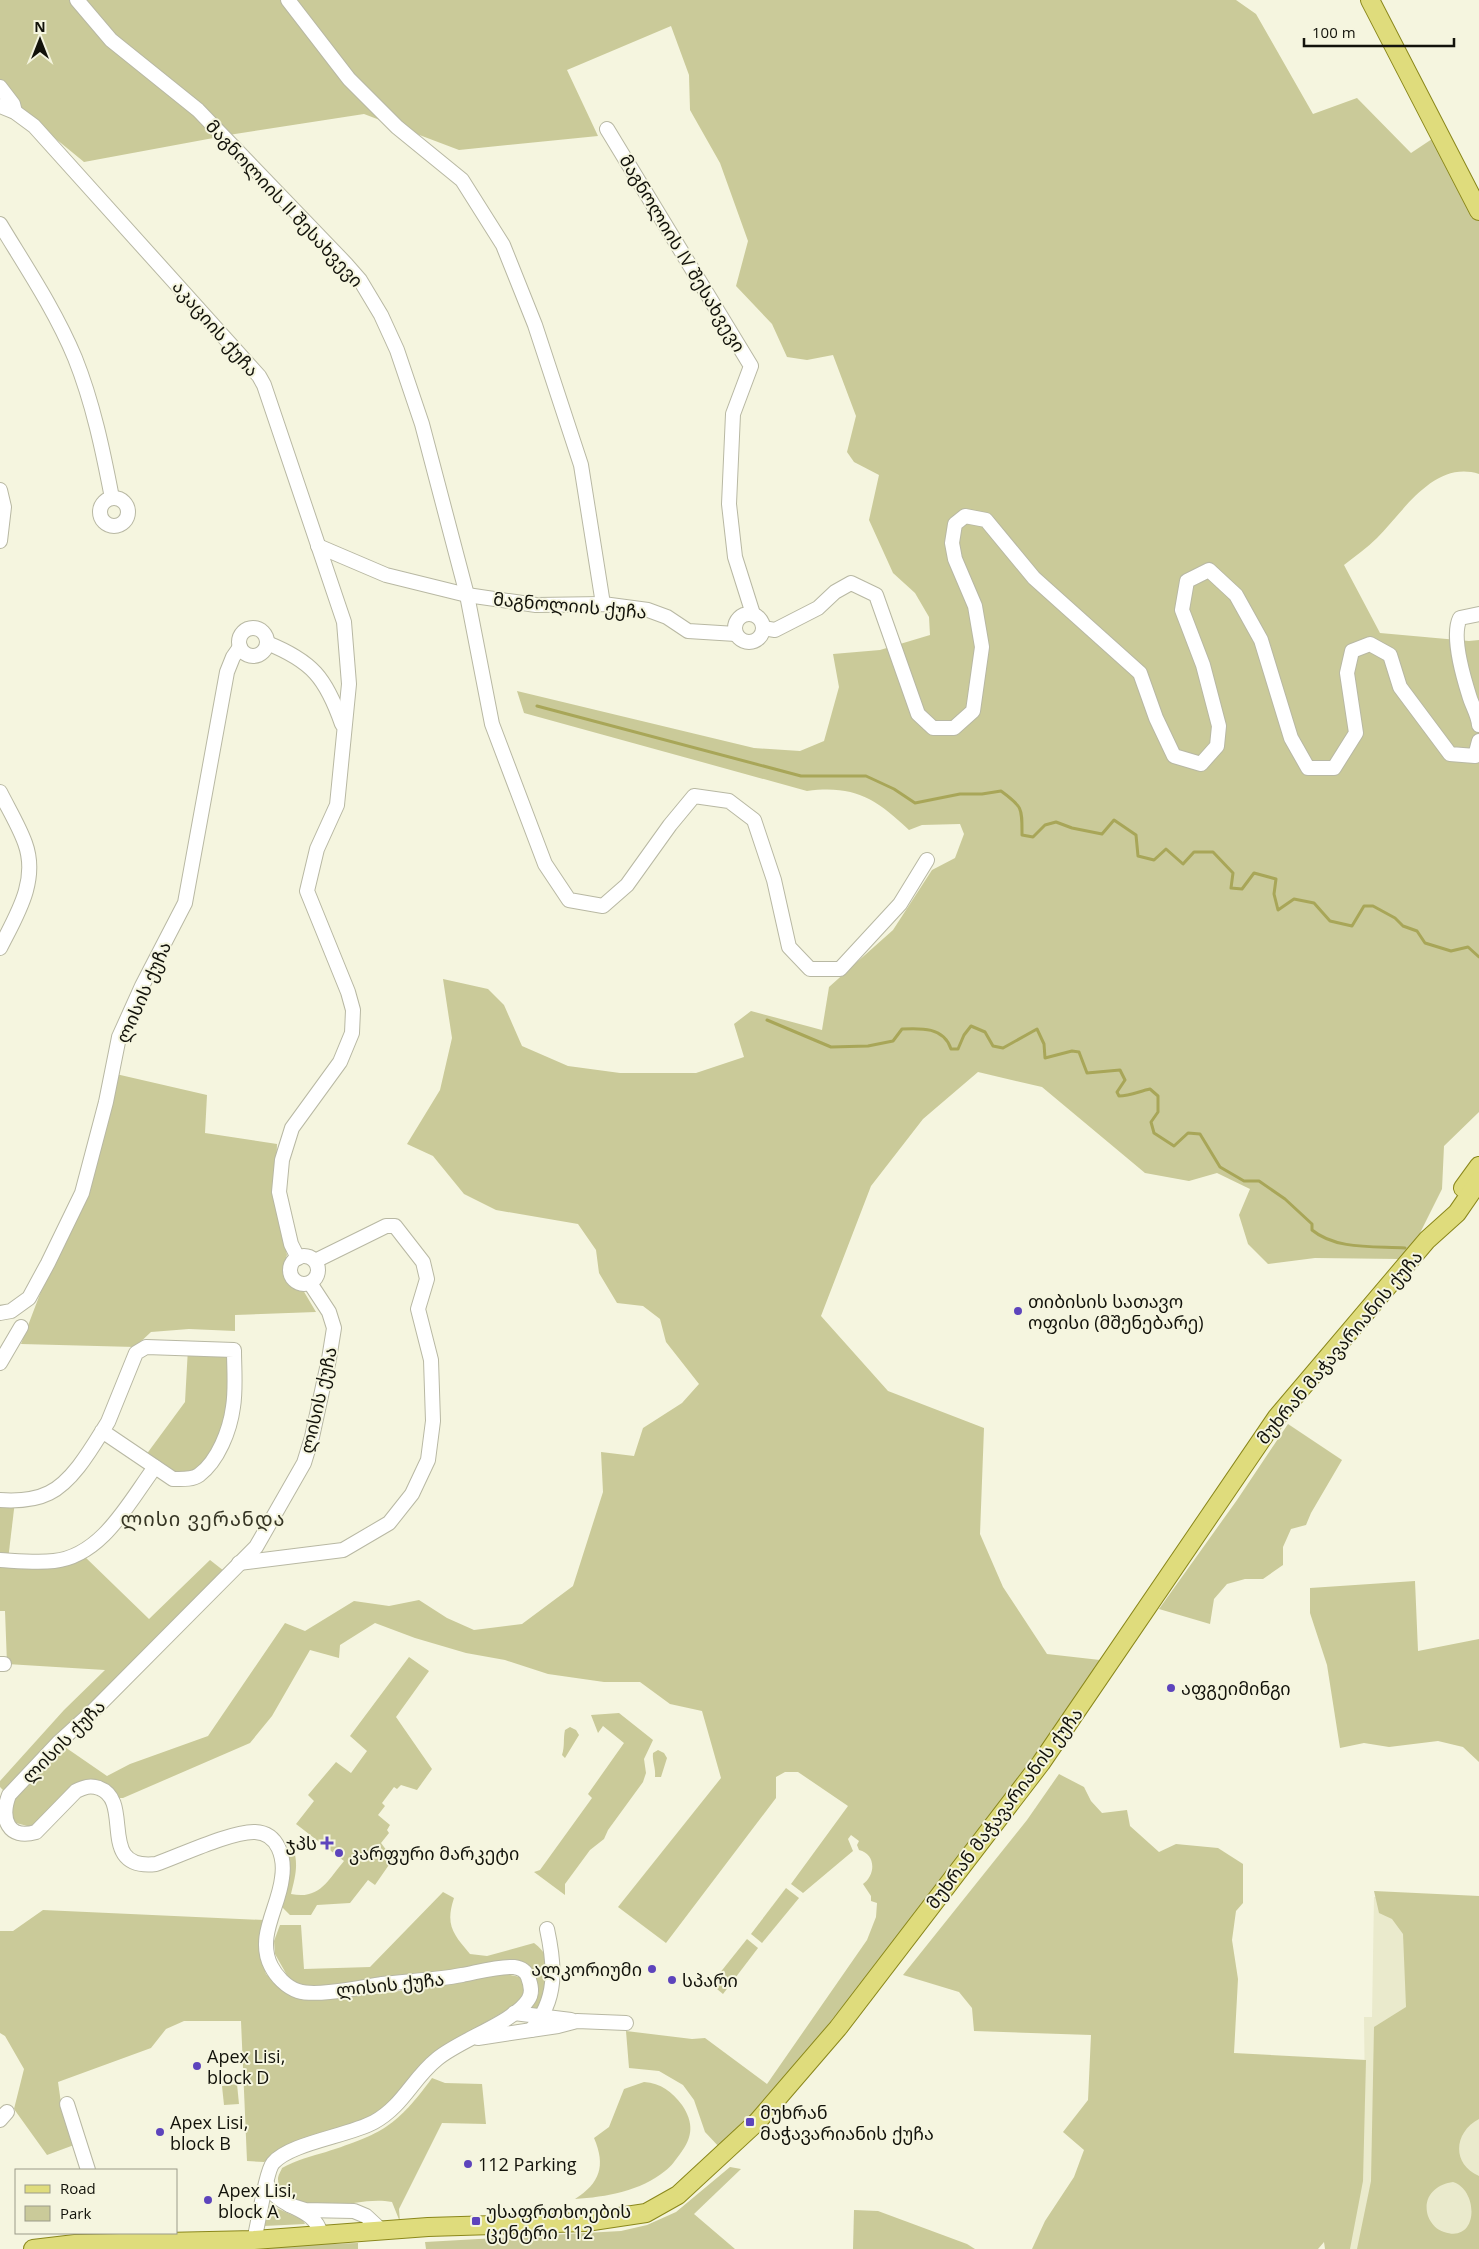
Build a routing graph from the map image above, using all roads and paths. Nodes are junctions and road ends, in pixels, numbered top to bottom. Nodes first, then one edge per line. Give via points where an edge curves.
1 (77, 0) edge
2 (288, 0) edge
3 (1370, 0) edge
4 (0, 87) edge
5 (0, 106) edge
6 (15, 112) junction
7 (607, 129) dead end
8 (1479, 211) edge
9 (0, 224) edge
10 (0, 490) edge
11 (112, 498) dead end
12 (0, 541) edge
13 (318, 546) junction
14 (467, 594) junction
15 (603, 604) junction
16 (753, 614) junction
17 (1479, 614) edge
18 (763, 628) junction
19 (736, 634) junction
20 (267, 642) junction
21 (240, 647) junction
22 (1479, 725) edge
23 (344, 729) junction
24 (1479, 741) edge
25 (0, 792) edge
26 (927, 860) dead end
27 (0, 948) edge
28 (1479, 1166) edge
29 (1479, 1181) edge
30 (1479, 1192) edge
31 (1457, 1213) junction
32 (1428, 1240) junction
33 (298, 1258) junction
34 (315, 1261) junction
35 (310, 1283) junction
36 (0, 1313) edge
37 (21, 1327) dead end
38 (0, 1363) edge
39 (102, 1431) junction
40 (155, 1467) junction
41 (0, 1500) edge
42 (0, 1560) edge
43 (240, 1563) junction
44 (547, 1929) dead end
45 (514, 2013) junction
46 (542, 2015) junction
47 (577, 2021) junction
48 (626, 2023) dead end
49 (531, 2030) junction
50 (470, 2039) junction
51 (67, 2104) dead end
52 (88, 2169) edge
53 (267, 2184) junction
54 (288, 2205) junction
55 (380, 2230) junction
56 (321, 2234) junction
57 (110, 2238) edge
58 (254, 2240) junction
59 (77, 2247) edge
60 (33, 2249) edge

1 - 14 street, მაგნოლიის II შესახვევი via 111,40 198,110 360,280 397,350 422,424
2 - 15 street via 349,79 397,126 462,180 503,245 536,326 581,465
3 - 8 main road
4 - 6 street
5 - 6 street, აკაციის ქუჩა
6 - 13 street, აკაციის ქუჩა via 34,126 259,376
7 - 16 street, მაგნოლიის IV შესახვევი via 751,366 734,414 729,504 735,557
9 - 11 street via 52,311 74,356 100,438
10 - 12 street via 4,507
13 - 14 street, მაგნოლიის ქუჩა via 386,575
13 - 23 street, აკაციის ქუჩა via 344,622 349,684
14 - 15 street, მაგნოლიის ქუჩა via 536,604
14 - 26 street, მაგნოლიის II შესახვევი via 492,724 545,864 568,900 603,906 626,885 694,796 729,801 754,820 774,880 790,947 810,969 840,969 900,904
15 - 19 street, მაგნოლიის ქუჩა via 648,610 667,617 688,631
16 - 18 street via 760,619
16 - 19 street via 739,617 734,625
17 - 22 street via 1460,618 1456,640
18 - 19 street via 760,636 752,642 742,640
18 - 24 street via 775,630 818,608 835,592 851,584 876,595 918,714 933,728 954,728 973,711 982,646 975,606 955,559 952,542 955,524 965,516 986,520 1034,578 1140,673 1174,756 1201,764 1217,746 1219,726 1203,665 1182,610 1187,581 1210,570 1236,595 1261,640 1291,738 1308,768 1334,768 1356,733 1347,673 1352,650 1370,644 1390,655 1400,688 1450,754 1475,756
20 - 21 street via 262,652 255,656 248,655
20 - 21 street via 262,631 249,629 242,634
20 - 23 street via 290,652 313,670 330,692
21 - 36 street, ლისის ქუჩა via 227,672 185,903 119,1038 82,1193 29,1298 11,1311
23 - 33 street via 337,805 317,849 307,892 348,992 353,1010 352,1033 340,1062 292,1128 282,1160 279,1192 291,1244
25 - 27 street via 26,844 30,870 24,900
28 - 32 main road, მუხრან მაჭავარიანის ქუჩა
29 - 31 main road, მუხრან მაჭავარიანის ქუჩა
30 - 31 main road
31 - 32 main road, მუხრან მაჭავარიანის ქუჩა
32 - 55 main road, მუხრან მაჭავარიანის ქუჩა via 1277,1417 1041,1763 838,2028 781,2097 736,2144 678,2195 646,2213 586,2222
33 - 34 street via 307,1257
33 - 35 street via 292,1263 291,1275 299,1283
34 - 35 street via 318,1270
34 - 43 street via 386,1226 395,1226 423,1262 427,1279 418,1309 432,1368 428,1460 412,1494 389,1523 343,1550
35 - 43 street, ლისის ქუჩა via 329,1312 334,1328 312,1437 304,1463 266,1530 256,1547
37 - 38 street
39 - 40 street
39 - 40 street via 139,1350 146,1347 234,1350 233,1408 224,1438 209,1465 198,1476 186,1479 173,1479
39 - 41 street via 67,1479 49,1493 15,1501
40 - 42 street via 102,1539 79,1553 55,1561
43 - 45 street, ლისის ქუჩა via 9,1795 4,1804 5,1822 18,1834 36,1832 76,1791 92,1786 109,1794 116,1810 118,1841 129,1859 138,1864 156,1864 244,1833 263,1833 278,1845 283,1864 282,1880 270,1921 267,1955 274,1973 289,1987 299,1992 335,1990 514,1967 526,1973 531,1993
44 - 46 street via 554,1980
45 - 46 street
45 - 50 street, ლისის ქუჩა
46 - 47 street
46 - 49 street
47 - 48 street
47 - 49 street
49 - 50 street
50 - 53 street, ლისის ქუჩა via 436,2059 392,2110 374,2122 284,2154 268,2172
51 - 52 street
53 - 54 street via 272,2193
53 - 58 street, ლისის ქუჩა
54 - 55 street via 312,2211 354,2211 366,2216
54 - 56 street via 315,2220
55 - 56 main road, მუხრან მაჭავარიანის ქუჩა
56 - 58 main road, მუხრან მაჭავარიანის ქუჩა
57 - 58 main road, მუხრან მაჭავარიანის ქუჩა
57 - 59 main road, მუხრან მაჭავარიანის ქუჩა
59 - 60 main road, მუხრან მაჭავარიანის ქუჩა

